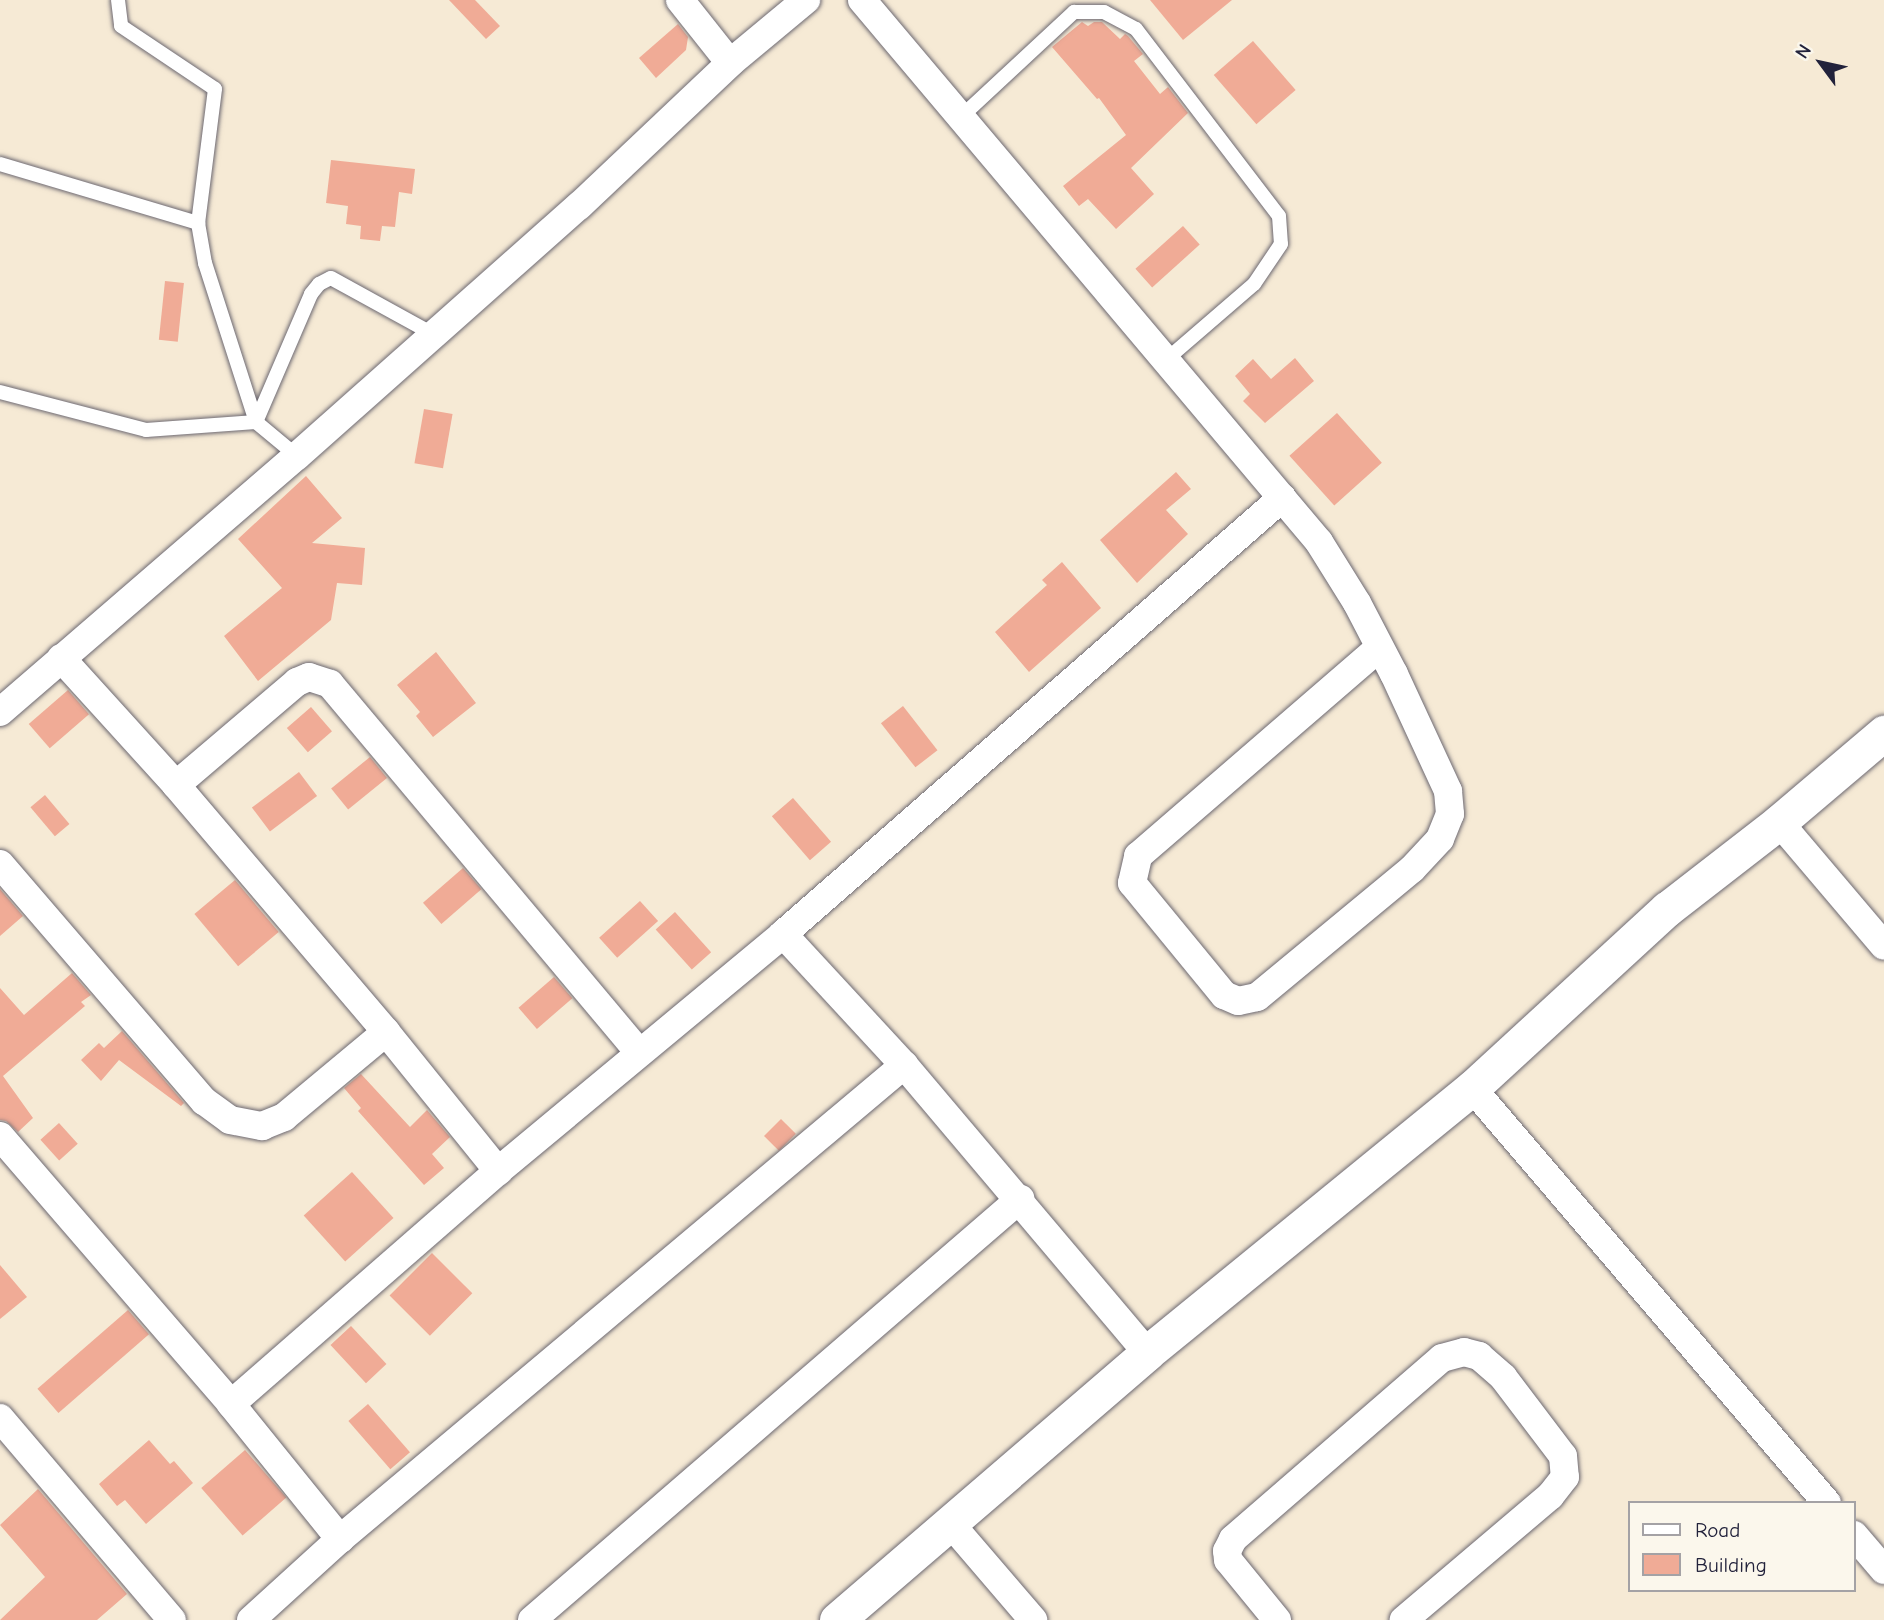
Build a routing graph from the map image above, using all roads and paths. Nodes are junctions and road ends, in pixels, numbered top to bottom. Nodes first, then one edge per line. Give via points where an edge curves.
1 (118, 0) edge
2 (680, 0) edge
3 (806, 0) edge
4 (862, 0) edge
5 (730, 63) junction
6 (962, 116) junction
7 (0, 164) edge
8 (198, 223) junction
9 (433, 334) junction
10 (1166, 360) junction
11 (0, 392) edge
12 (256, 422) junction
13 (297, 456) junction
14 (1282, 498) junction
15 (1380, 648) junction
16 (61, 658) junction
17 (0, 712) edge
18 (1884, 733) edge
19 (176, 785) junction
20 (1779, 822) junction
21 (0, 863) edge
22 (783, 934) junction
23 (1884, 946) edge
24 (386, 1032) junction
25 (639, 1052) junction
26 (904, 1065) junction
27 (1472, 1088) junction
28 (0, 1136) edge
29 (498, 1171) junction
30 (1020, 1199) junction
31 (1147, 1353) junction
32 (230, 1404) junction
33 (0, 1418) edge
34 (1825, 1501) edge
35 (950, 1523) junction
36 (1856, 1537) edge
37 (340, 1539) junction
38 (1884, 1570) edge
39 (172, 1620) edge
40 (251, 1620) edge
41 (532, 1620) edge
42 (837, 1620) edge
43 (1033, 1620) edge
44 (1277, 1620) edge
45 (1404, 1620) edge

1 - 8 lane via 121,26 215,89
2 - 5 street
3 - 5 street
4 - 6 street
5 - 9 street via 579,206
6 - 10 street
6 - 10 lane via 1074,12 1104,12 1136,29 1279,216 1281,244 1254,284
7 - 8 lane
8 - 12 lane via 205,263
9 - 12 lane via 331,278 311,294
9 - 13 street
10 - 14 street
11 - 12 lane via 146,430
12 - 13 lane
13 - 16 street
14 - 15 street via 1319,542
14 - 22 street
15 - 15 street via 1138,856 1132,883 1224,995 1238,1001 1257,997 1412,869 1440,839 1450,814 1448,791
16 - 17 street
16 - 19 street
18 - 20 street
19 - 24 street
19 - 25 street via 297,682 309,677 330,684
20 - 23 street
20 - 27 street via 1667,909
21 - 24 street via 204,1101 230,1120 262,1126 284,1117
22 - 25 street
22 - 26 street
24 - 29 street
25 - 29 street
26 - 30 street
26 - 37 street
27 - 31 street
27 - 34 street
28 - 32 street
29 - 32 street
30 - 31 street
30 - 41 street
31 - 35 street
32 - 37 street
33 - 39 street
35 - 42 street
35 - 43 street
36 - 38 street
37 - 40 street
44 - 45 street via 1227,1560 1233,1539 1442,1359 1464,1352 1479,1356 1503,1377 1563,1456 1565,1477 1550,1496

